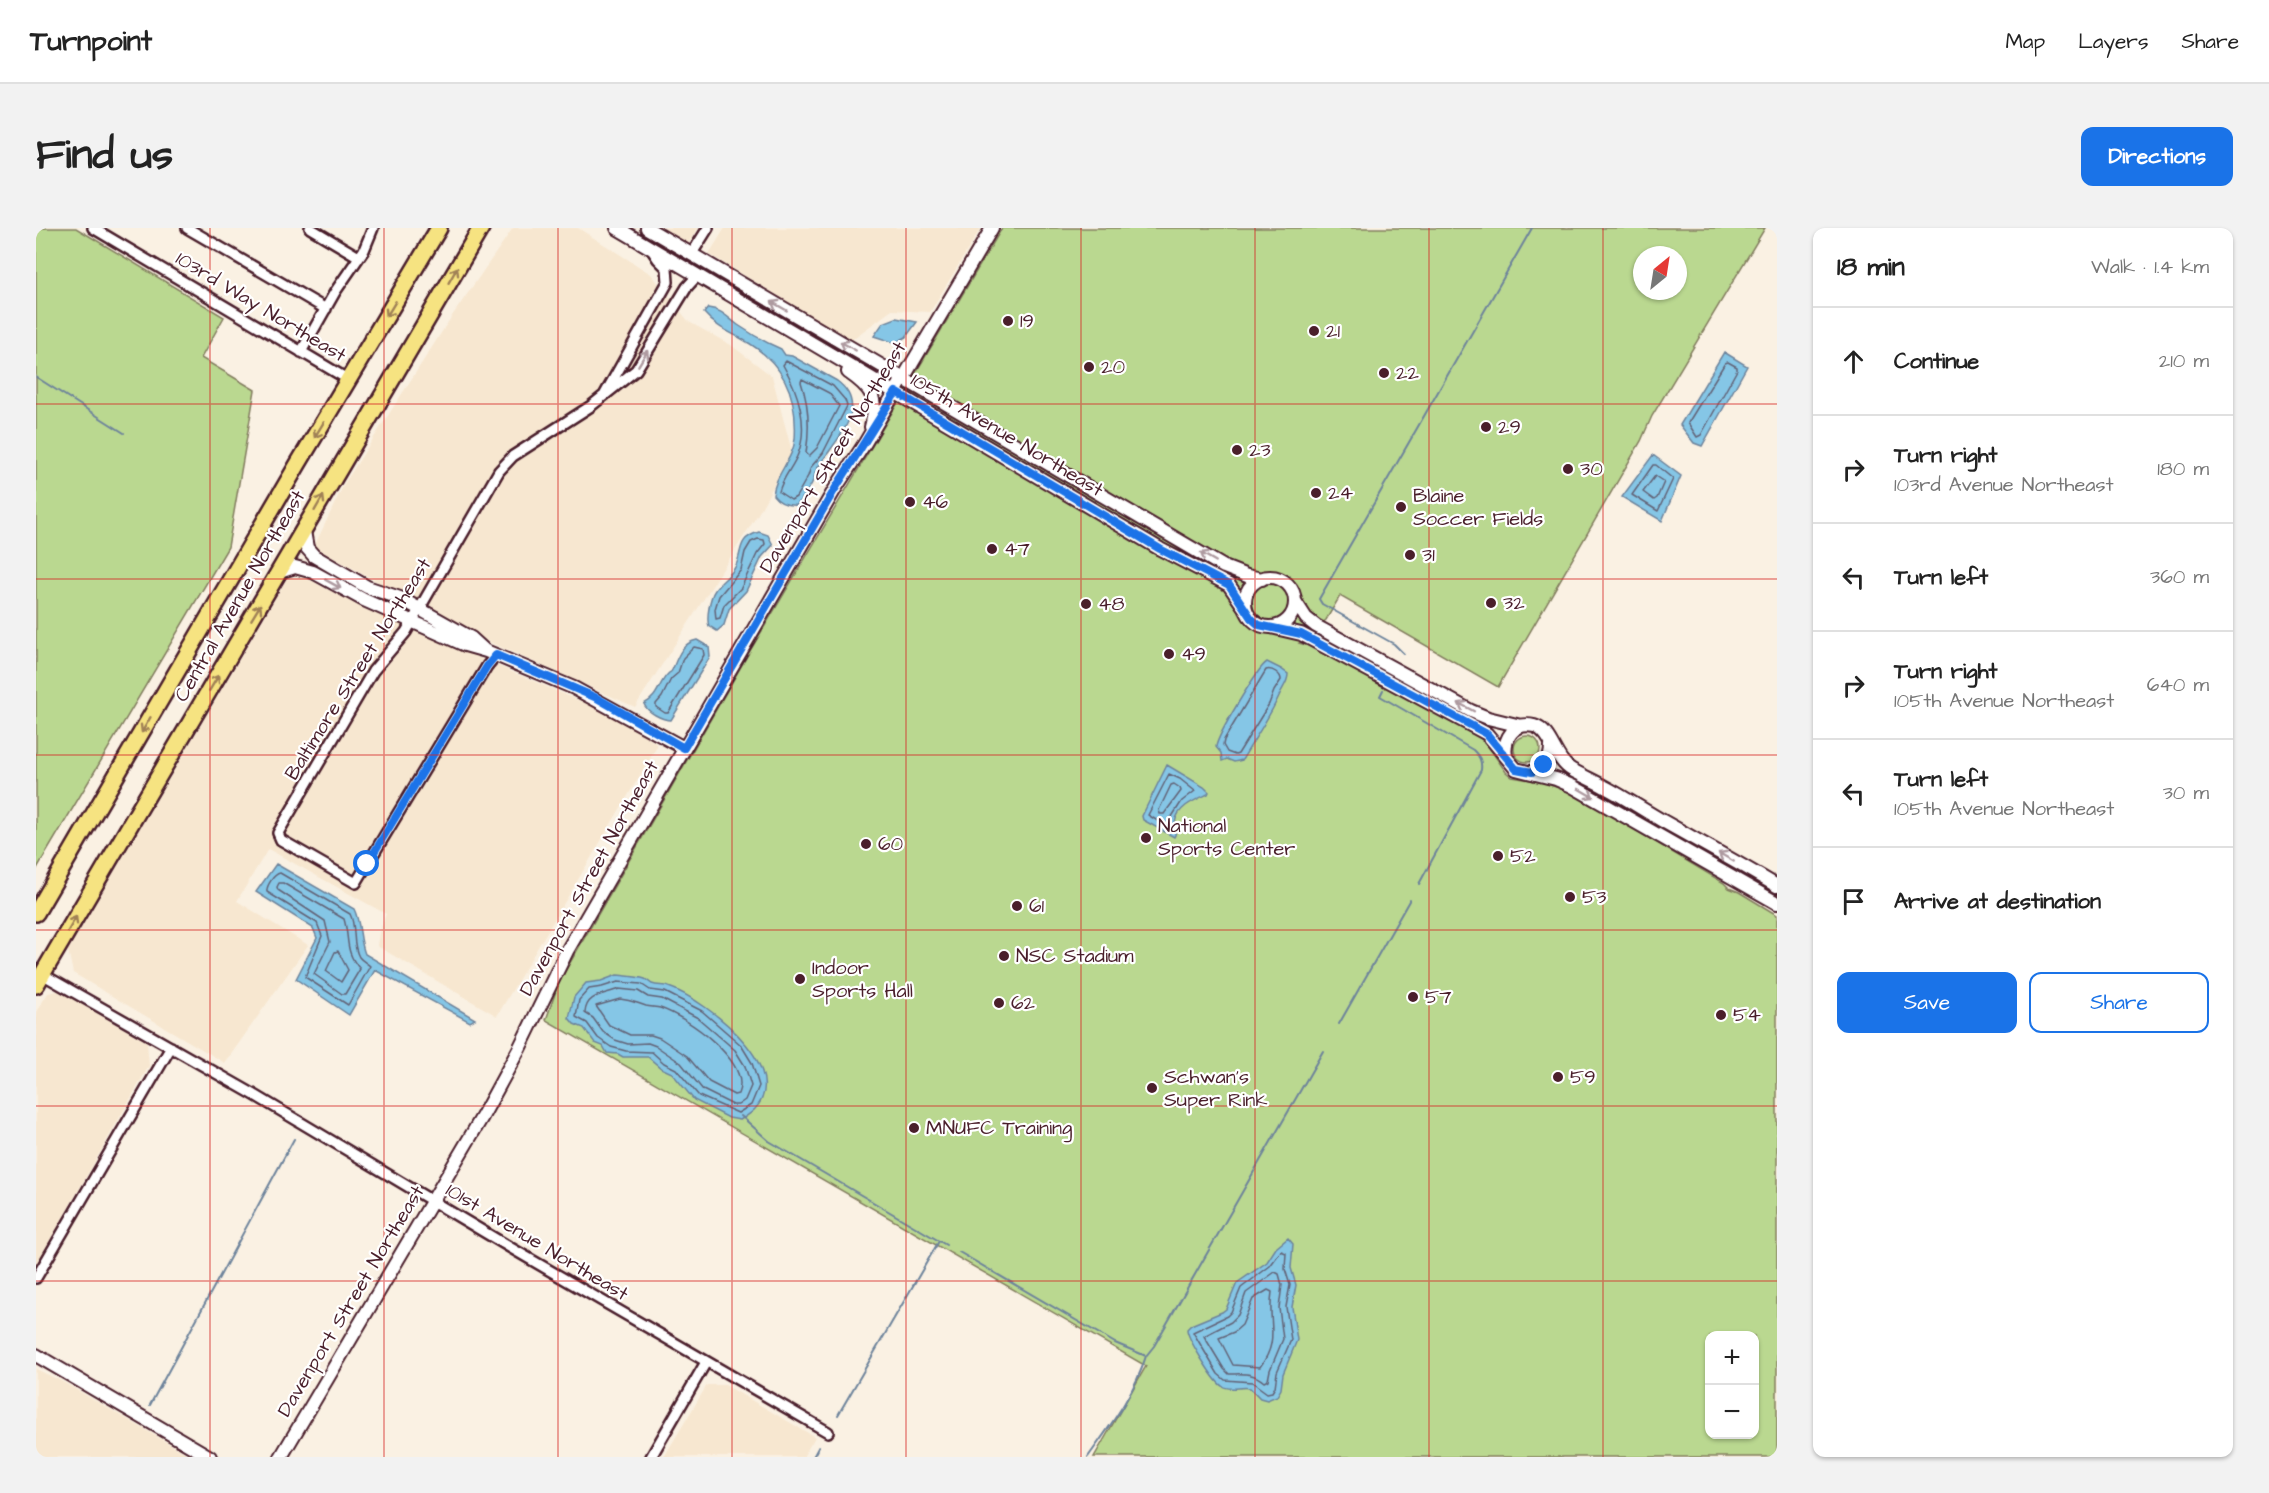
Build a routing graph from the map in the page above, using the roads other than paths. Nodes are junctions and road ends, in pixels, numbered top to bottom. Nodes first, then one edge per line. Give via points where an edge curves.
1 (187, 228) edge
2 (310, 228) edge
3 (374, 228) edge
4 (439, 228) edge
5 (617, 228) edge
6 (647, 228) edge
7 (708, 228) edge
8 (992, 228) edge
9 (98, 229) edge
10 (480, 231) edge
11 (651, 247) junction
12 (691, 255) junction
13 (359, 257) junction
14 (698, 275) junction
15 (326, 309) junction
16 (796, 333) junction
17 (301, 352) junction
18 (903, 378) junction
19 (349, 380) junction
20 (896, 392) junction
21 (602, 398) junction
22 (865, 443) junction
23 (304, 531) junction
24 (279, 572) junction
25 (1262, 579) junction
26 (1295, 601) junction
27 (419, 609) junction
28 (1246, 610) junction
29 (412, 621) junction
30 (1271, 627) junction
31 (491, 653) junction
32 (1521, 726) junction
33 (1551, 746) junction
34 (684, 748) junction
35 (1506, 756) junction
36 (1532, 772) junction
37 (1777, 886) edge
38 (1777, 903) edge
39 (36, 913) edge
40 (39, 980) edge
41 (171, 1047) junction
42 (434, 1201) junction
43 (36, 1278) edge
44 (36, 1355) edge
45 (706, 1362) junction
46 (828, 1432) dead end
47 (210, 1457) edge
48 (281, 1457) edge
49 (651, 1457) edge

1 - 15 street
2 - 13 street
3 - 13 street
4 -> 19 highway, Central Avenue Northeast
5 - 11 street, 105th Avenue Northeast
6 - 12 street, 105th Avenue Northeast
7 - 12 street
8 - 18 street, Davenport Street Northeast
9 - 17 street, 103rd Way Northeast
23 -> 10 highway, Central Avenue Northeast
11 - 14 street, 105th Avenue Northeast
11 - 21 street, Baltimore Street Northeast via 667,268 668,282
18 -> 12 street, 105th Avenue Northeast
13 - 15 street
14 - 16 street, 105th Avenue Northeast
21 -> 14 street, Baltimore Street Northeast via 636,370
15 - 17 street
16 - 20 street, 105th Avenue Northeast
16 - 22 street via 866,384 872,393 874,409
17 - 19 street, 103rd Way Northeast
18 - 20 street, Davenport Street Northeast
25 -> 18 street, 105th Avenue Northeast via 1224,567
19 -> 39 highway, Central Avenue Northeast
20 - 22 street, Davenport Street Northeast
20 - 28 street, 105th Avenue Northeast via 1160,549 1229,585
21 - 27 street, Baltimore Street Northeast via 513,456 499,471
22 - 34 street, Davenport Street Northeast
23 - 24 highway, Central Avenue Northeast
23 - 27 street via 307,548 314,556 367,587
24 -> 29 street via 295,567 313,572
40 -> 24 highway, Central Avenue Northeast
25 - 26 street, 105th Avenue Northeast via 1280,580 1288,585
25 - 28 street via 1250,588
26 - 30 street via 1290,617
32 -> 26 street, 105th Avenue Northeast via 1471,711 1316,626
27 - 29 street, Baltimore Street Northeast
27 - 31 street
28 - 30 street, 105th Avenue Northeast via 1255,622
29 - 31 street
29 - 31 street, Baltimore Street Northeast via 373,671 278,833 281,840 356,883 487,666
30 - 35 street, 105th Avenue Northeast via 1301,634 1487,734
31 - 34 street via 597,698
32 - 33 street, 105th Avenue Northeast via 1543,731
32 - 35 street via 1509,735
33 - 36 street via 1544,765
37 -> 33 street, 105th Avenue Northeast via 1571,770
34 - 42 street, Davenport Street Northeast via 567,951 505,1077
35 - 36 street, 105th Avenue Northeast via 1516,769
36 -> 38 street, 105th Avenue Northeast via 1572,786
40 - 41 street, 101st Avenue Northeast
41 - 42 street, 101st Avenue Northeast
41 - 43 street
42 - 45 street, 101st Avenue Northeast
42 - 48 street, Davenport Street Northeast
44 - 47 street
45 - 46 street, 101st Avenue Northeast
45 - 49 street

